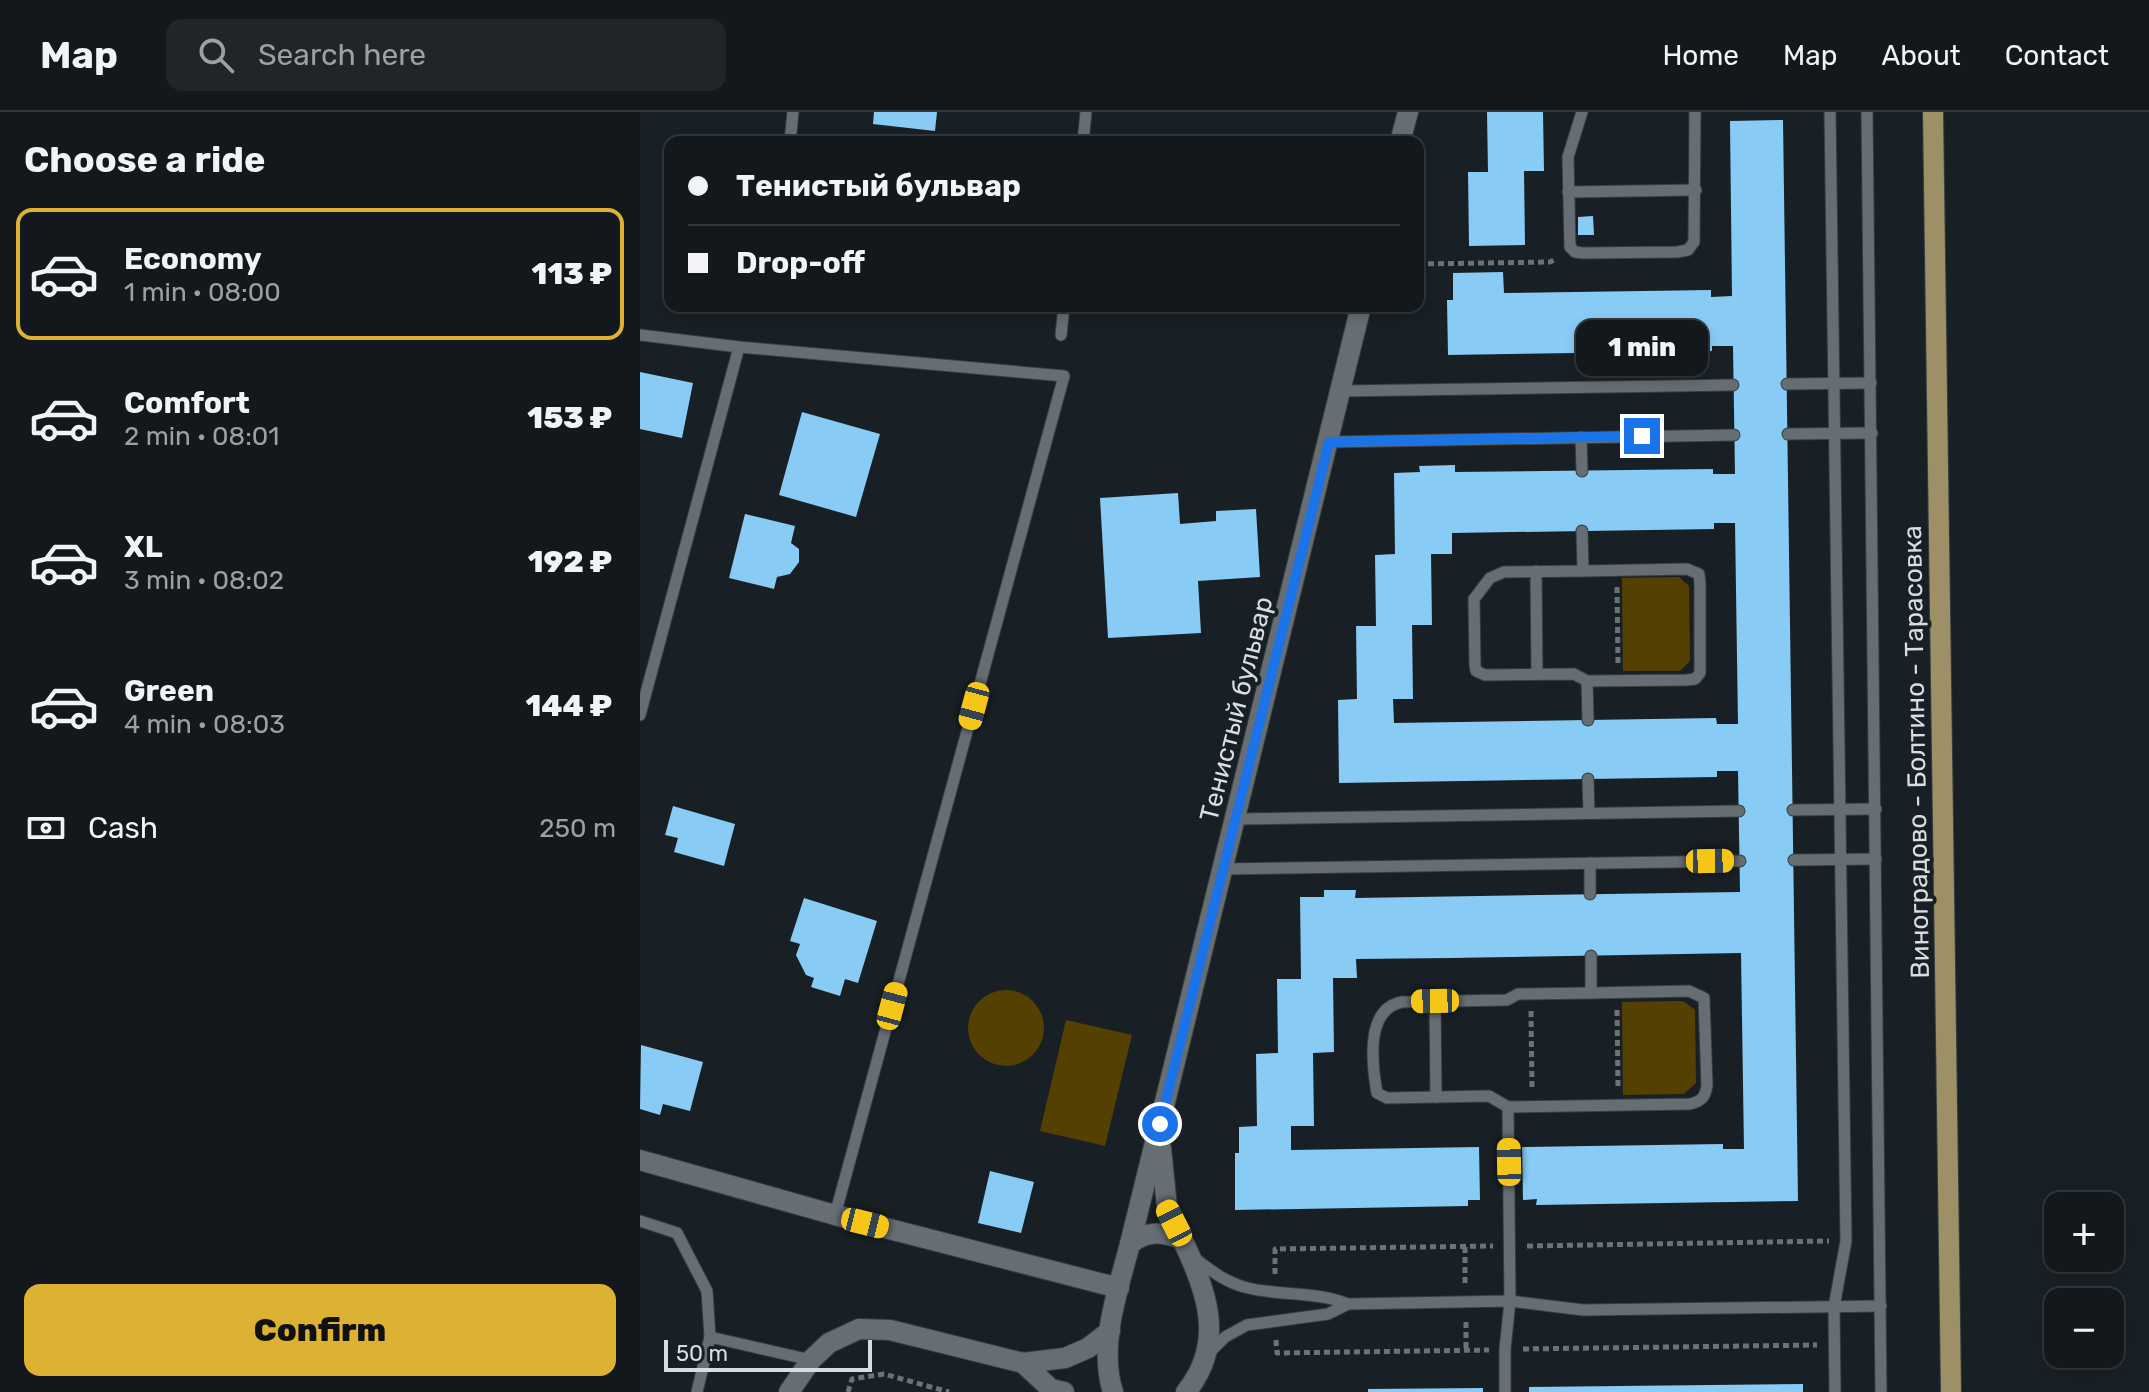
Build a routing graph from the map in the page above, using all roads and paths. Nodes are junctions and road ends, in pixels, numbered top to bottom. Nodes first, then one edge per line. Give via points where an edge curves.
1 (793, 112) edge
2 (1086, 112) edge
3 (1408, 112) edge
4 (1582, 112) edge
5 (1695, 112) edge
6 (1830, 112) edge
7 (1867, 112) edge
8 (1933, 112) edge
9 (791, 136) edge
10 (1084, 136) edge
11 (1402, 136) edge
12 (1696, 190) junction
13 (1568, 192) junction
14 (1575, 252) junction
15 (1424, 264) edge
16 (1063, 312) edge
17 (1360, 312) edge
18 (640, 335) edge
19 (1061, 335) dead end
20 (739, 347) junction
21 (1871, 383) junction
22 (1787, 384) dead end
23 (1833, 384) junction
24 (1733, 385) dead end
25 (1340, 391) junction
26 (1834, 433) junction
27 (1872, 433) junction
28 (1788, 434) dead end
29 (1734, 435) dead end
30 (1581, 437) junction
31 (1329, 442) junction
32 (1582, 471) dead end
33 (1582, 531) dead end
34 (1617, 570) junction
35 (1536, 571) junction
36 (1583, 571) junction
37 (1537, 674) junction
38 (1587, 681) junction
39 (1618, 681) junction
40 (640, 715) edge
41 (1588, 720) dead end
42 (1588, 779) dead end
43 (1839, 809) junction
44 (1876, 809) junction
45 (1793, 810) dead end
46 (1739, 811) dead end
47 (1589, 813) junction
48 (1235, 819) junction
49 (1876, 859) junction
50 (1794, 860) dead end
51 (1840, 860) junction
52 (1740, 861) dead end
53 (1590, 863) junction
54 (1223, 869) junction
55 (1590, 894) dead end
56 (1591, 956) dead end
57 (1591, 993) junction
58 (1616, 993) junction
59 (1530, 994) junction
60 (1435, 1001) junction
61 (1436, 1097) junction
62 (1618, 1105) junction
63 (1532, 1106) junction
64 (1508, 1107) junction
65 (1160, 1124) junction
66 (640, 1160) edge
67 (835, 1215) junction
68 (640, 1221) edge
69 (1846, 1241) junction
70 (1130, 1244) junction
71 (1186, 1246) junction
72 (1510, 1246) junction
73 (1465, 1247) junction
74 (1275, 1282) dead end
75 (1465, 1286) dead end
76 (1119, 1288) junction
77 (1510, 1301) junction
78 (1348, 1304) junction
79 (1881, 1306) junction
80 (1834, 1307) junction
81 (1466, 1322) dead end
82 (1110, 1331) junction
83 (710, 1337) junction
84 (1834, 1345) junction
85 (1505, 1349) junction
86 (1466, 1350) junction
87 (1277, 1353) dead end
88 (1208, 1355) junction
89 (811, 1360) junction
90 (1023, 1363) junction
91 (1199, 1384) edge
92 (697, 1392) edge
93 (789, 1392) edge
94 (848, 1392) edge
95 (949, 1392) edge
96 (1064, 1392) edge
97 (1113, 1392) edge
98 (1186, 1392) edge
99 (1505, 1392) edge
100 (1835, 1392) edge
101 (1881, 1392) edge
102 (1951, 1392) edge

1 - 9 lane
2 - 10 lane
3 - 11 street
4 - 13 lane via 1568,157
5 - 12 lane
6 - 23 lane
7 - 21 lane
8 - 102 main road, Виноградово - Болтино - Тарасовка
12 - 13 lane
12 - 14 lane via 1696,231 1688,250
13 - 14 lane via 1570,247
14 - 15 path via 1550,262
16 - 19 lane
17 - 25 street, Тенистый бульвар
18 - 20 lane
20 - 40 lane
20 - 67 lane via 1064,376
21 - 23 lane
21 - 27 lane
22 - 23 lane
23 - 26 lane
24 - 25 lane
25 - 31 street, Тенистый бульвар
26 - 27 lane
26 - 28 lane
26 - 43 lane
27 - 44 lane
29 - 30 lane
30 - 31 lane
30 - 32 lane
31 - 48 street, Тенистый бульвар
33 - 36 lane
34 - 36 lane
34 - 39 path
34 - 39 lane via 1687,569 1699,574 1701,665 1695,679
35 - 36 lane
35 - 37 lane
35 - 37 lane via 1496,573 1476,593 1474,605 1476,671
37 - 38 lane via 1574,674
38 - 39 lane
38 - 41 lane
42 - 47 lane
43 - 44 lane
43 - 45 lane
43 - 51 lane
44 - 49 lane
46 - 47 lane
47 - 48 lane
48 - 54 street, Тенистый бульвар
49 - 51 lane
49 - 79 lane
50 - 51 lane
51 - 69 lane
52 - 53 lane
53 - 54 lane
53 - 55 lane
54 - 65 street, Тенистый бульвар
56 - 57 lane
57 - 58 lane
57 - 59 lane
58 - 62 path
58 - 62 lane via 1689,991 1704,998 1707,1086 1699,1102
59 - 60 lane via 1507,1000
59 - 63 path
60 - 61 lane
60 - 61 lane via 1394,1004 1381,1015 1375,1033 1377,1093 1387,1098
61 - 64 lane via 1489,1096
62 - 63 lane
63 - 64 lane
64 - 72 lane
65 - 70 street, Тенистый бульвар
65 - 71 street, Тенистый бульвар via 1167,1207
66 - 67 street
67 - 76 street
68 - 83 lane via 677,1233 707,1291
69 - 72 path
69 - 80 lane
70 - 71 street via 1140,1236 1167,1233
70 - 76 street, Тенистый бульвар
71 - 78 lane via 1217,1276 1246,1288 1327,1295
71 - 88 street, Тенистый бульвар via 1209,1310
72 - 73 path
72 - 77 lane
73 - 74 path via 1275,1249
73 - 75 path
76 - 82 street, Тенистый бульвар
77 - 78 lane
77 - 80 lane via 1583,1310
77 - 85 lane
78 - 88 lane via 1328,1314 1247,1325
79 - 80 lane
79 - 101 lane
80 - 84 lane
81 - 86 path
82 - 90 street via 1065,1358
82 - 97 street, Тенистый бульвар
83 - 89 lane
83 - 92 lane
84 - 85 path
84 - 100 lane
85 - 86 path
85 - 99 lane
86 - 87 path
88 - 91 street, Тенистый бульвар
89 - 90 street via 829,1343 859,1329 890,1330
89 - 93 street
90 - 96 street via 1051,1389
91 - 98 street, Тенистый бульвар
94 - 95 path via 852,1379 884,1374

